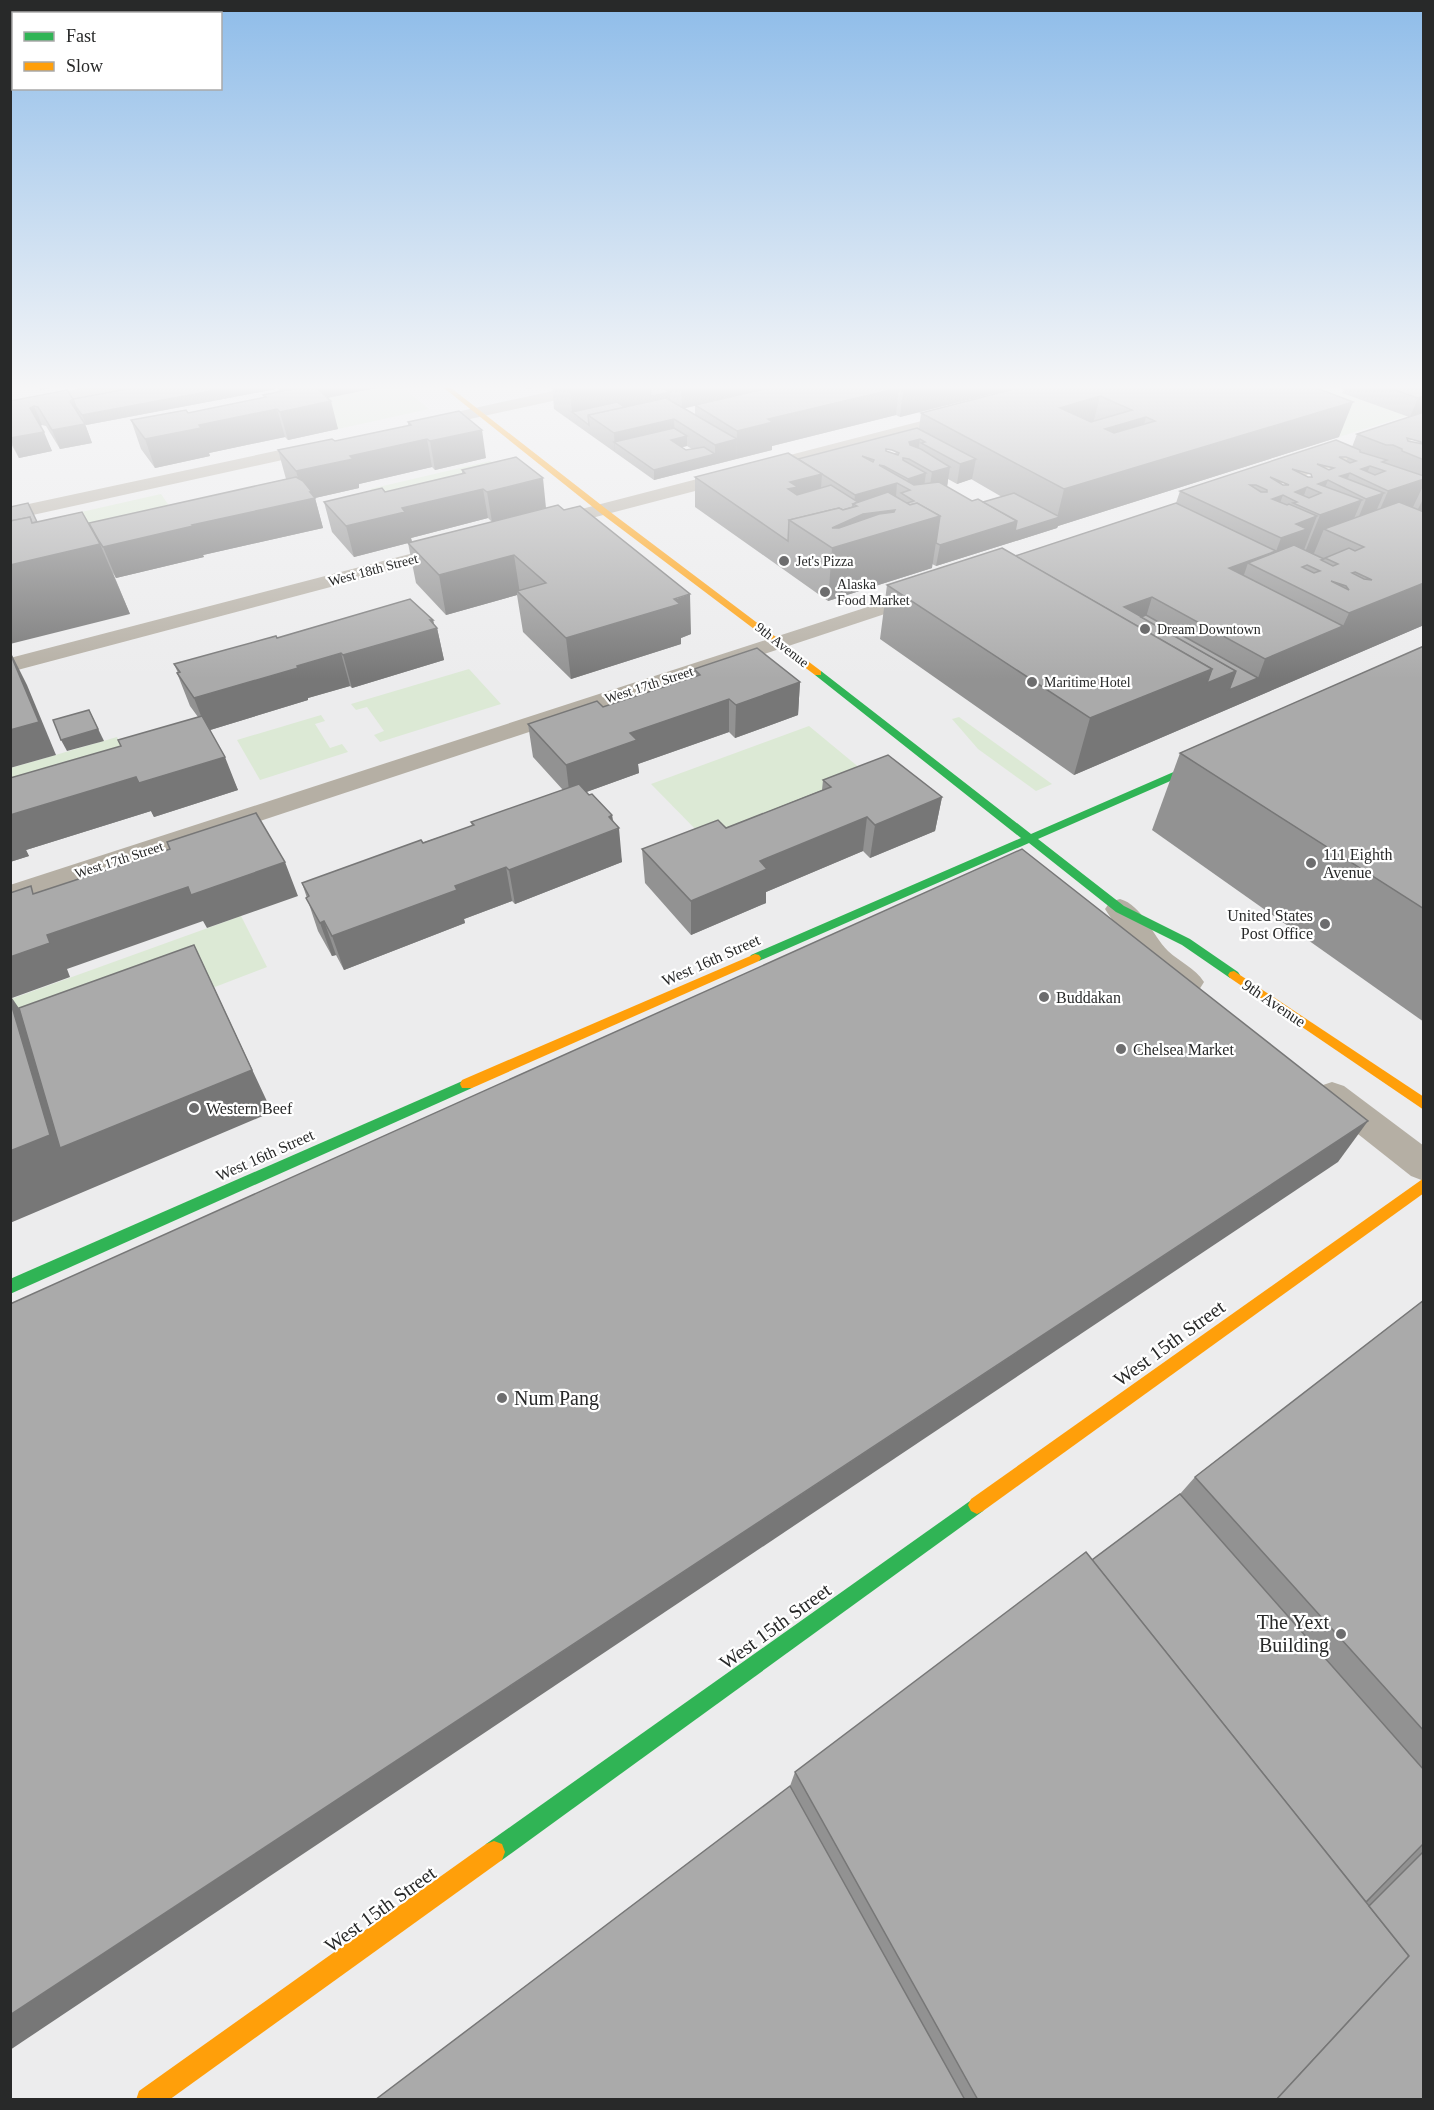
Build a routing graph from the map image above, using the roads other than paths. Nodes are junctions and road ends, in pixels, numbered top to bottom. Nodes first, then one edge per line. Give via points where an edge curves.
1 (154, 482) edge
2 (567, 482) edge
3 (707, 482) edge
4 (1264, 482) edge
5 (1235, 492) edge
6 (602, 510) junction
7 (10, 514) edge
8 (522, 531) edge
9 (477, 542) edge
10 (943, 588) edge
11 (778, 642) junction
12 (10, 665) edge
13 (1225, 753) edge
14 (1030, 838) junction
15 (10, 896) edge
16 (1120, 909) junction
17 (1214, 1002) edge
18 (1308, 1076) edge
19 (1424, 1105) edge
20 (1424, 1166) edge
21 (1424, 1184) edge
22 (10, 1287) edge
23 (148, 2100) edge

1 - 7 street
2 - 6 main road, 9th Avenue
3 - 6 street
4 - 5 street
6 - 8 street
6 - 11 main road, 9th Avenue
9 - 12 street, West 18th Street
10 - 11 street, West 17th Street
11 - 14 main road, 9th Avenue
11 - 15 street, West 17th Street
13 - 14 main road, West 16th Street
14 - 16 main road, 9th Avenue
14 - 22 main road, West 16th Street
16 - 17 street, 9th Avenue via 1157,958
16 - 19 main road, 9th Avenue via 1186,942
18 - 20 street
21 - 23 main road, West 15th Street

